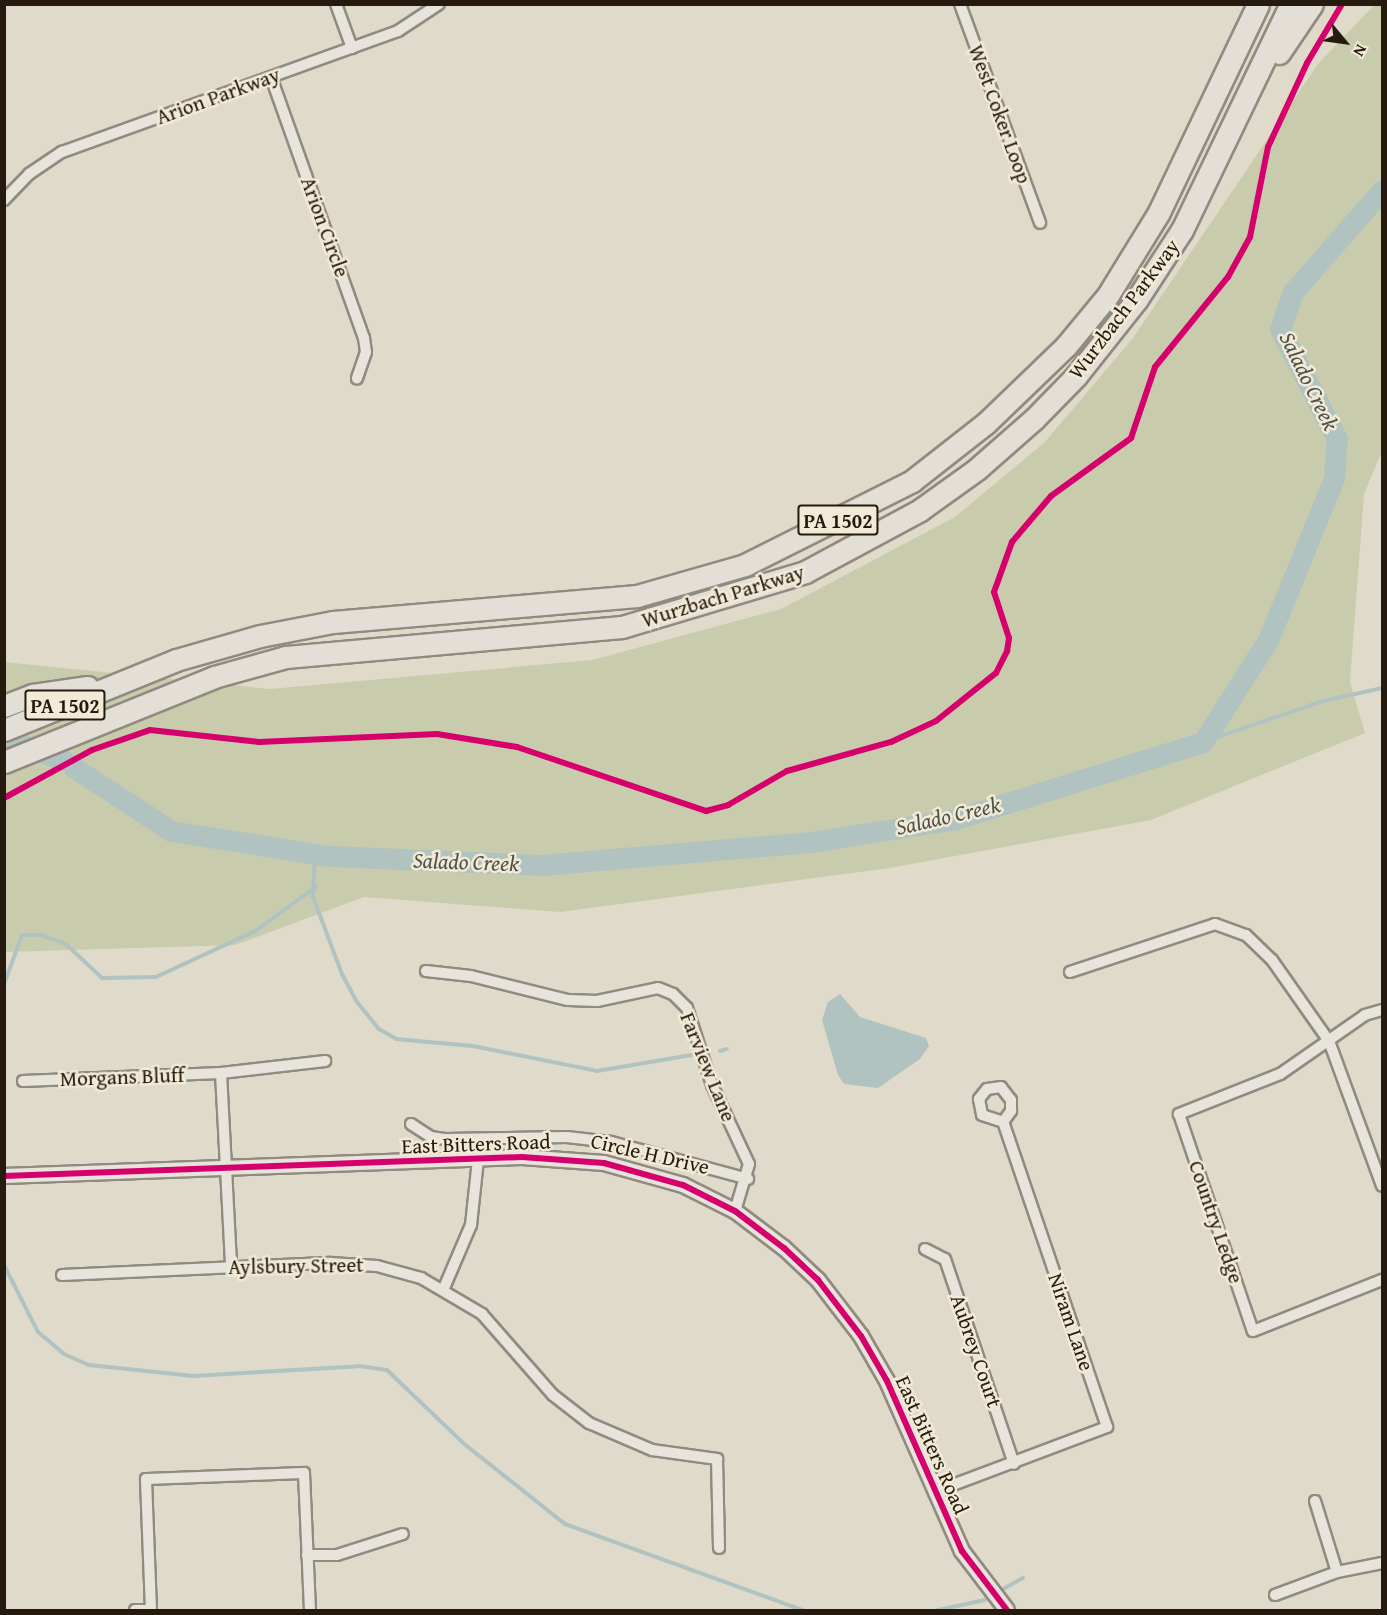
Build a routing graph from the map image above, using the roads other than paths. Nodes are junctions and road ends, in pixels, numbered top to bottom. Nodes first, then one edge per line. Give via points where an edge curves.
1 (336, 4) edge
2 (439, 4) edge
3 (960, 4) edge
4 (1258, 4) edge
5 (1302, 9) edge
6 (351, 48) junction
7 (272, 77) junction
8 (4, 200) edge
9 (1040, 223) dead end
10 (357, 378) dead end
11 (126, 680) junction
12 (4, 706) edge
13 (113, 719) junction
14 (4, 730) edge
15 (4, 762) edge
16 (4, 777) edge
17 (426, 971) dead end
18 (1070, 972) dead end
19 (1383, 1010) edge
20 (1329, 1041) junction
21 (325, 1061) dead end
22 (221, 1073) junction
23 (22, 1081) dead end
24 (1003, 1122) dead end
25 (411, 1124) dead end
26 (478, 1159) junction
27 (227, 1169) junction
28 (4, 1176) edge
29 (748, 1179) junction
30 (1383, 1186) edge
31 (735, 1211) junction
32 (925, 1249) dead end
33 (231, 1266) junction
34 (62, 1275) dead end
35 (1383, 1280) edge
36 (444, 1288) junction
37 (1014, 1464) junction
38 (934, 1492) junction
39 (1315, 1501) dead end
40 (403, 1534) dead end
41 (719, 1548) dead end
42 (308, 1555) junction
43 (1383, 1563) edge
44 (1337, 1572) junction
45 (1275, 1595) dead end
46 (151, 1610) edge
47 (135, 1611) edge
48 (310, 1611) edge
49 (1007, 1611) edge

1 - 6 street
2 - 6 street, Arion Parkway via 398,31
3 - 9 street, West Coker Loop
4 - 11 highway, Wurzbach Parkway / PA 1502 via 1159,212 1108,295 1066,346 993,416 912,481 745,565 637,596 333,622 260,636 176,660
5 - 13 highway, Wurzbach Parkway / PA 1502 via 1239,113 1182,230 1137,299 1076,376 977,468 920,510 805,572 622,627 286,657 214,677
6 - 7 street, Arion Parkway
7 - 8 street, Arion Parkway via 62,152 29,174
7 - 10 street, Arion Circle via 364,338 366,352
11 - 12 highway via 33,695
11 - 14 highway, Wurzbach Parkway / PA 1502
13 - 15 highway, Wurzbach Parkway / PA 1502
13 - 16 highway
17 - 29 street, Farview Lane via 471,976 568,1000 597,1001 658,988 673,994 690,1016 712,1085 749,1164
18 - 20 street via 1177,934 1226,925 1246,935 1272,960
19 - 20 street via 1365,1015
20 - 30 street
20 - 35 street, Country Ledge via 1280,1074 1179,1114 1253,1331
21 - 22 street, Morgans Bluff
22 - 23 street, Morgans Bluff
22 - 27 street
24 - 37 street, Niram Lane via 1107,1427
25 - 29 street, Circle H Drive via 439,1138 567,1137 610,1142
26 - 27 street, East Bitters Road
26 - 31 street, East Bitters Road via 604,1162 683,1185
26 - 36 street via 471,1225
27 - 28 street, East Bitters Road
27 - 33 street
29 - 31 street
31 - 38 street, East Bitters Road via 803,1265 861,1335 887,1381
32 - 37 street, Aubrey Court via 945,1259
33 - 34 street, Aylsbury Street
33 - 36 street, Aylsbury Street via 354,1263 399,1270
36 - 41 street, Aylsbury Street via 498,1329 553,1395 589,1424 652,1450 717,1459
37 - 38 street
38 - 49 street, East Bitters Road via 962,1551
39 - 44 street
40 - 42 street via 337,1555
42 - 46 street via 304,1473 146,1479
42 - 48 street
43 - 44 street
44 - 45 street
46 - 47 street

